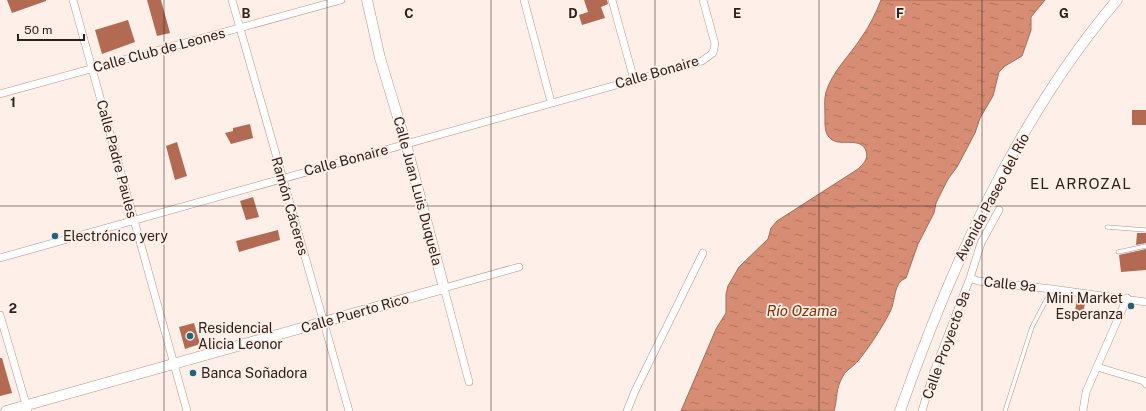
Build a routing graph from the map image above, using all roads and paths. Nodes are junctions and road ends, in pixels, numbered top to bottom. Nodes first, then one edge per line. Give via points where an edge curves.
1 (73, 0) edge
2 (232, 0) edge
3 (341, 0) edge
4 (367, 0) edge
5 (524, 0) edge
6 (612, 0) edge
7 (703, 0) edge
8 (1117, 0) edge
9 (239, 28) junction
10 (93, 68) junction
11 (634, 80) junction
12 (0, 94) edge
13 (551, 102) junction
14 (406, 144) junction
15 (281, 178) junction
16 (999, 210) dead end
17 (133, 219) junction
18 (1107, 227) dead end
19 (1146, 230) edge
20 (1146, 246) edge
21 (1118, 252) dead end
22 (703, 253) dead end
23 (0, 258) edge
24 (519, 267) dead end
25 (970, 278) junction
26 (444, 288) junction
27 (1052, 289) junction
28 (1127, 298) junction
29 (1146, 302) edge
30 (0, 315) edge
31 (324, 323) junction
32 (174, 365) junction
33 (1097, 367) junction
34 (469, 382) dead end
35 (1146, 384) edge
36 (27, 408) edge
37 (6, 411) edge
38 (187, 411) edge
39 (349, 411) edge
40 (627, 411) edge
41 (900, 411) edge
42 (922, 411) edge
43 (1005, 411) edge
44 (1084, 411) edge

1 - 10 street, Calle Padre Paules
2 - 9 street, Ramón Cáceres
3 - 9 street, Calle Club de Leones
4 - 14 street, Calle Juan Luis Duquela via 380,58
5 - 13 street
6 - 11 street
7 - 11 street, Calle Bonaire via 715,44 713,53 702,61
8 - 41 street, Avenida Paseo del Río via 1081,45 1045,97 974,229 956,265
9 - 10 street, Calle Club de Leones
9 - 15 street, Ramón Cáceres
10 - 12 street, Calle Club de Leones
10 - 17 street, Calle Padre Paules
11 - 13 street, Calle Bonaire
13 - 14 street, Calle Bonaire
14 - 15 street, Calle Bonaire
14 - 26 street, Calle Juan Luis Duquela
15 - 17 street, Calle Bonaire
15 - 31 street, Ramón Cáceres
16 - 25 street, Calle Proyecto 9a via 981,243
17 - 23 street, Calle Bonaire
17 - 32 street, Calle Padre Paules
18 - 19 lane
20 - 21 lane
22 - 40 street
24 - 26 street, Calle Puerto Rico
25 - 27 street, Calle 9a
25 - 42 street, Calle Proyecto 9a via 933,374
26 - 31 street, Calle Puerto Rico
26 - 34 street, Calle Juan Luis Duquela
27 - 28 street, Calle 9a
27 - 43 lane via 1032,328
28 - 29 street, Calle 9a
28 - 33 street
30 - 36 street
31 - 32 street, Calle Puerto Rico
31 - 39 street, Ramón Cáceres
32 - 36 street, Calle Puerto Rico
32 - 38 street, Calle Padre Paules
33 - 35 street via 1144,381
33 - 44 street via 1086,392
36 - 37 street, Calle Puerto Rico

